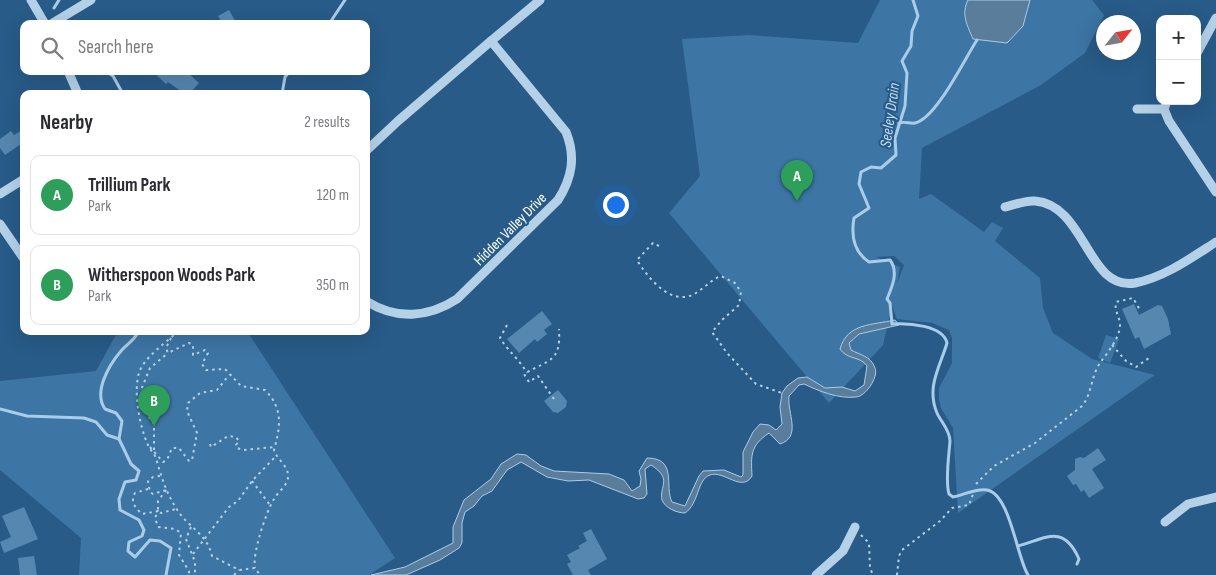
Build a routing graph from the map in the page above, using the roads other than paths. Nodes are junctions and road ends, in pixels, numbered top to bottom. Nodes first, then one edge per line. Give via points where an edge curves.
1 (31, 0) edge
2 (91, 0) edge
3 (540, 0) edge
4 (1216, 18) edge
5 (43, 20) edge
6 (58, 20) edge
7 (491, 41) junction
8 (1201, 46) edge
9 (70, 75) edge
10 (76, 90) edge
11 (1165, 105) edge
12 (1137, 109) dead end
13 (370, 147) edge
14 (20, 182) edge
15 (1216, 192) edge
16 (0, 194) edge
17 (1005, 207) dead end
18 (0, 224) edge
19 (1216, 242) edge
20 (20, 253) edge
21 (370, 303) edge
22 (1216, 497) edge
23 (1165, 522) dead end
24 (855, 528) road end
25 (816, 575) edge

1 - 5 street
2 - 6 street
3 - 7 street
4 - 8 street
7 - 13 street
7 - 21 street, Hidden Valley Drive via 566,132 573,160 566,188 542,218 447,306 418,315 400,314
9 - 10 street
11 - 12 street
11 - 15 street via 1169,121
14 - 16 street
17 - 19 street via 1035,200 1058,208 1073,223 1104,273 1119,282 1134,283 1158,276
18 - 20 street
22 - 23 street via 1188,504
24 - 25 street via 843,551

